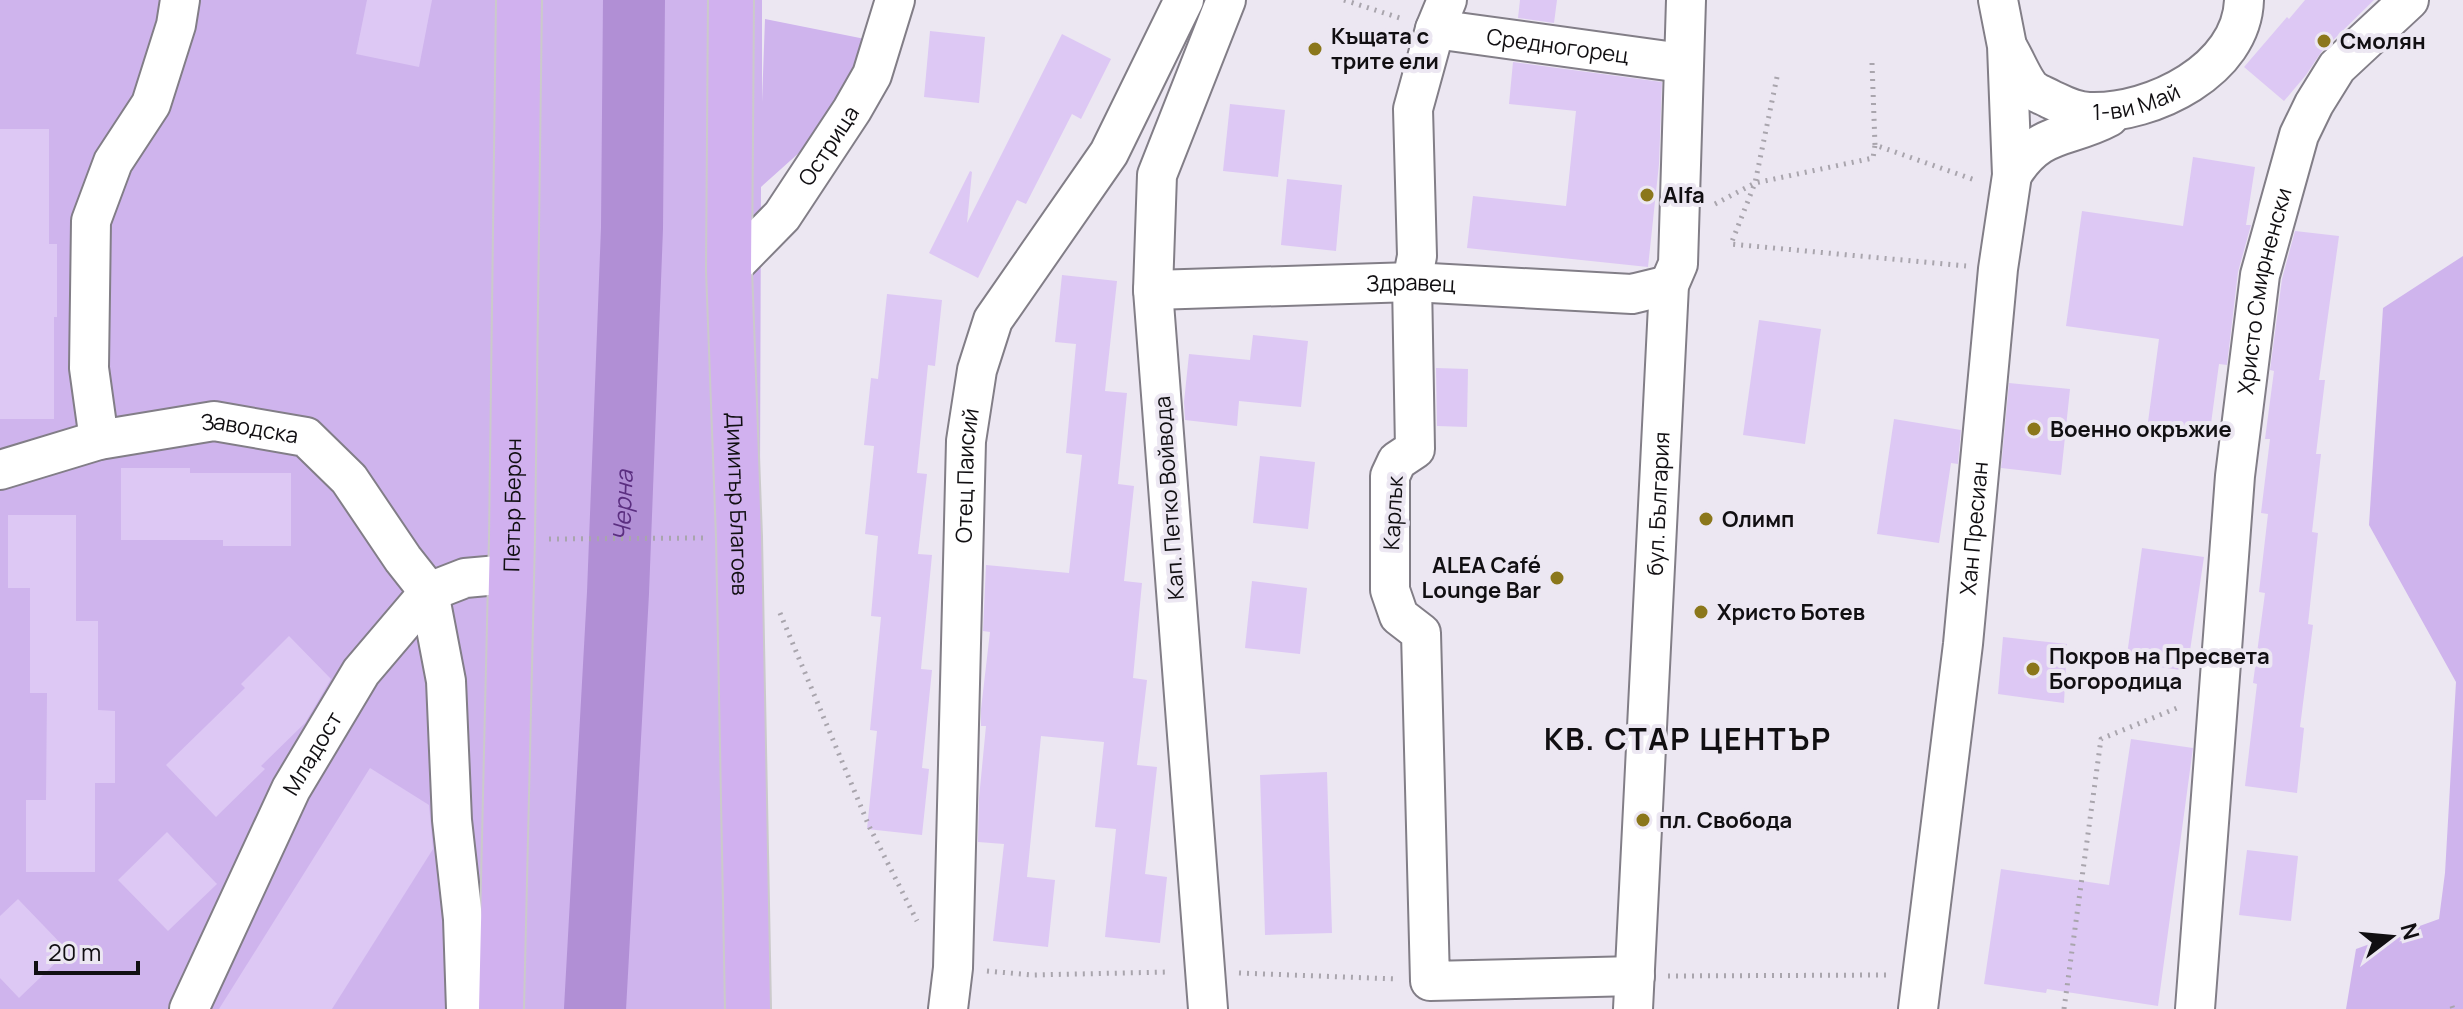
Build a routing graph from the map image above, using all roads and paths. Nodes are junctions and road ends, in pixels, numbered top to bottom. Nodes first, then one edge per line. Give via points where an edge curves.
1 (180, 0) edge
2 (519, 0) edge
3 (731, 0) edge
4 (895, 0) edge
5 (1184, 0) edge
6 (1226, 0) edge
7 (1344, 0) edge
8 (1686, 0) edge
9 (1998, 0) edge
10 (2244, 0) edge
11 (2409, 0) edge
12 (1441, 14) edge
13 (2007, 46) junction
14 (1682, 63) junction
15 (1872, 63) dead end
16 (1777, 77) dead end
17 (2122, 110) junction
18 (1875, 145) junction
19 (1755, 183) junction
20 (2010, 183) junction
21 (1679, 223) junction
22 (1998, 269) junction
23 (729, 270) junction
24 (1412, 282) junction
25 (1669, 285) junction
26 (1153, 290) junction
27 (99, 440) junction
28 (0, 470) edge
29 (554, 539) dead end
30 (691, 539) dead end
31 (510, 574) junction
32 (429, 592) junction
33 (776, 608) dead end
34 (2220, 691) junction
35 (953, 968) junction
36 (1920, 992) edge
37 (1634, 993) edge
38 (189, 1009) edge
39 (466, 1009) edge
40 (501, 1009) edge
41 (748, 1009) edge
42 (948, 1009) edge
43 (1208, 1009) edge
44 (2064, 1009) edge
45 (2195, 1009) edge

1 - 27 street via 151,104 113,162 91,221 89,368
2 - 31 main road, Петър Берон
3 - 23 main road, Димитър Благоев
4 - 23 street, Острица via 872,75 852,110 782,216
5 - 35 street, Отец Паисий via 1109,153 993,320 977,370 966,441
6 - 26 street, Кап. Петко Войвода via 1157,175
7 - 12 path
8 - 14 street, бул. България
9 - 13 street
10 - 17 street, 1-ви Май via 2236,31 2216,62 2180,91
11 - 34 street, Христо Смирненски via 2337,67 2314,104 2299,135 2260,275 2235,476
12 - 14 street, Средногорец
12 - 24 street, Карлък via 1413,109 1417,256
13 - 17 street, 1-ви Май via 2032,90 2069,109
13 - 20 street, Хан Пресиан
14 - 21 street, бул. България
15 - 18 path
16 - 19 path
17 - 20 street via 2034,147
18 - 19 path via 1873,158
18 - 20 path
19 - 21 path
19 - 22 path via 1731,244
20 - 22 street, Хан Пресиан
21 - 25 street, бул. България via 1678,264
22 - 36 street, Хан Пресиан via 1963,644
23 - 41 main road, Димитър Благоев
24 - 25 street, Здравец via 1632,294
24 - 26 street, Здравец
24 - 37 street, Карлък via 1415,449 1397,461 1390,476 1390,590 1399,616 1421,633 1430,981
25 - 37 street, бул. България
26 - 43 street, Кап. Петко Войвода
27 - 28 street, Заводска
27 - 32 street, Заводска via 214,421 306,437 349,479
29 - 30 path
31 - 32 street, Младост via 465,578
31 - 40 main road, Петър Берон
32 - 38 street, Младост via 361,672 291,789
32 - 39 street via 446,681
33 - 35 path via 914,918
34 - 44 path via 2101,739
34 - 45 street, Христо Смирненски
35 - 42 street, Отец Паисий
36 - 37 path

